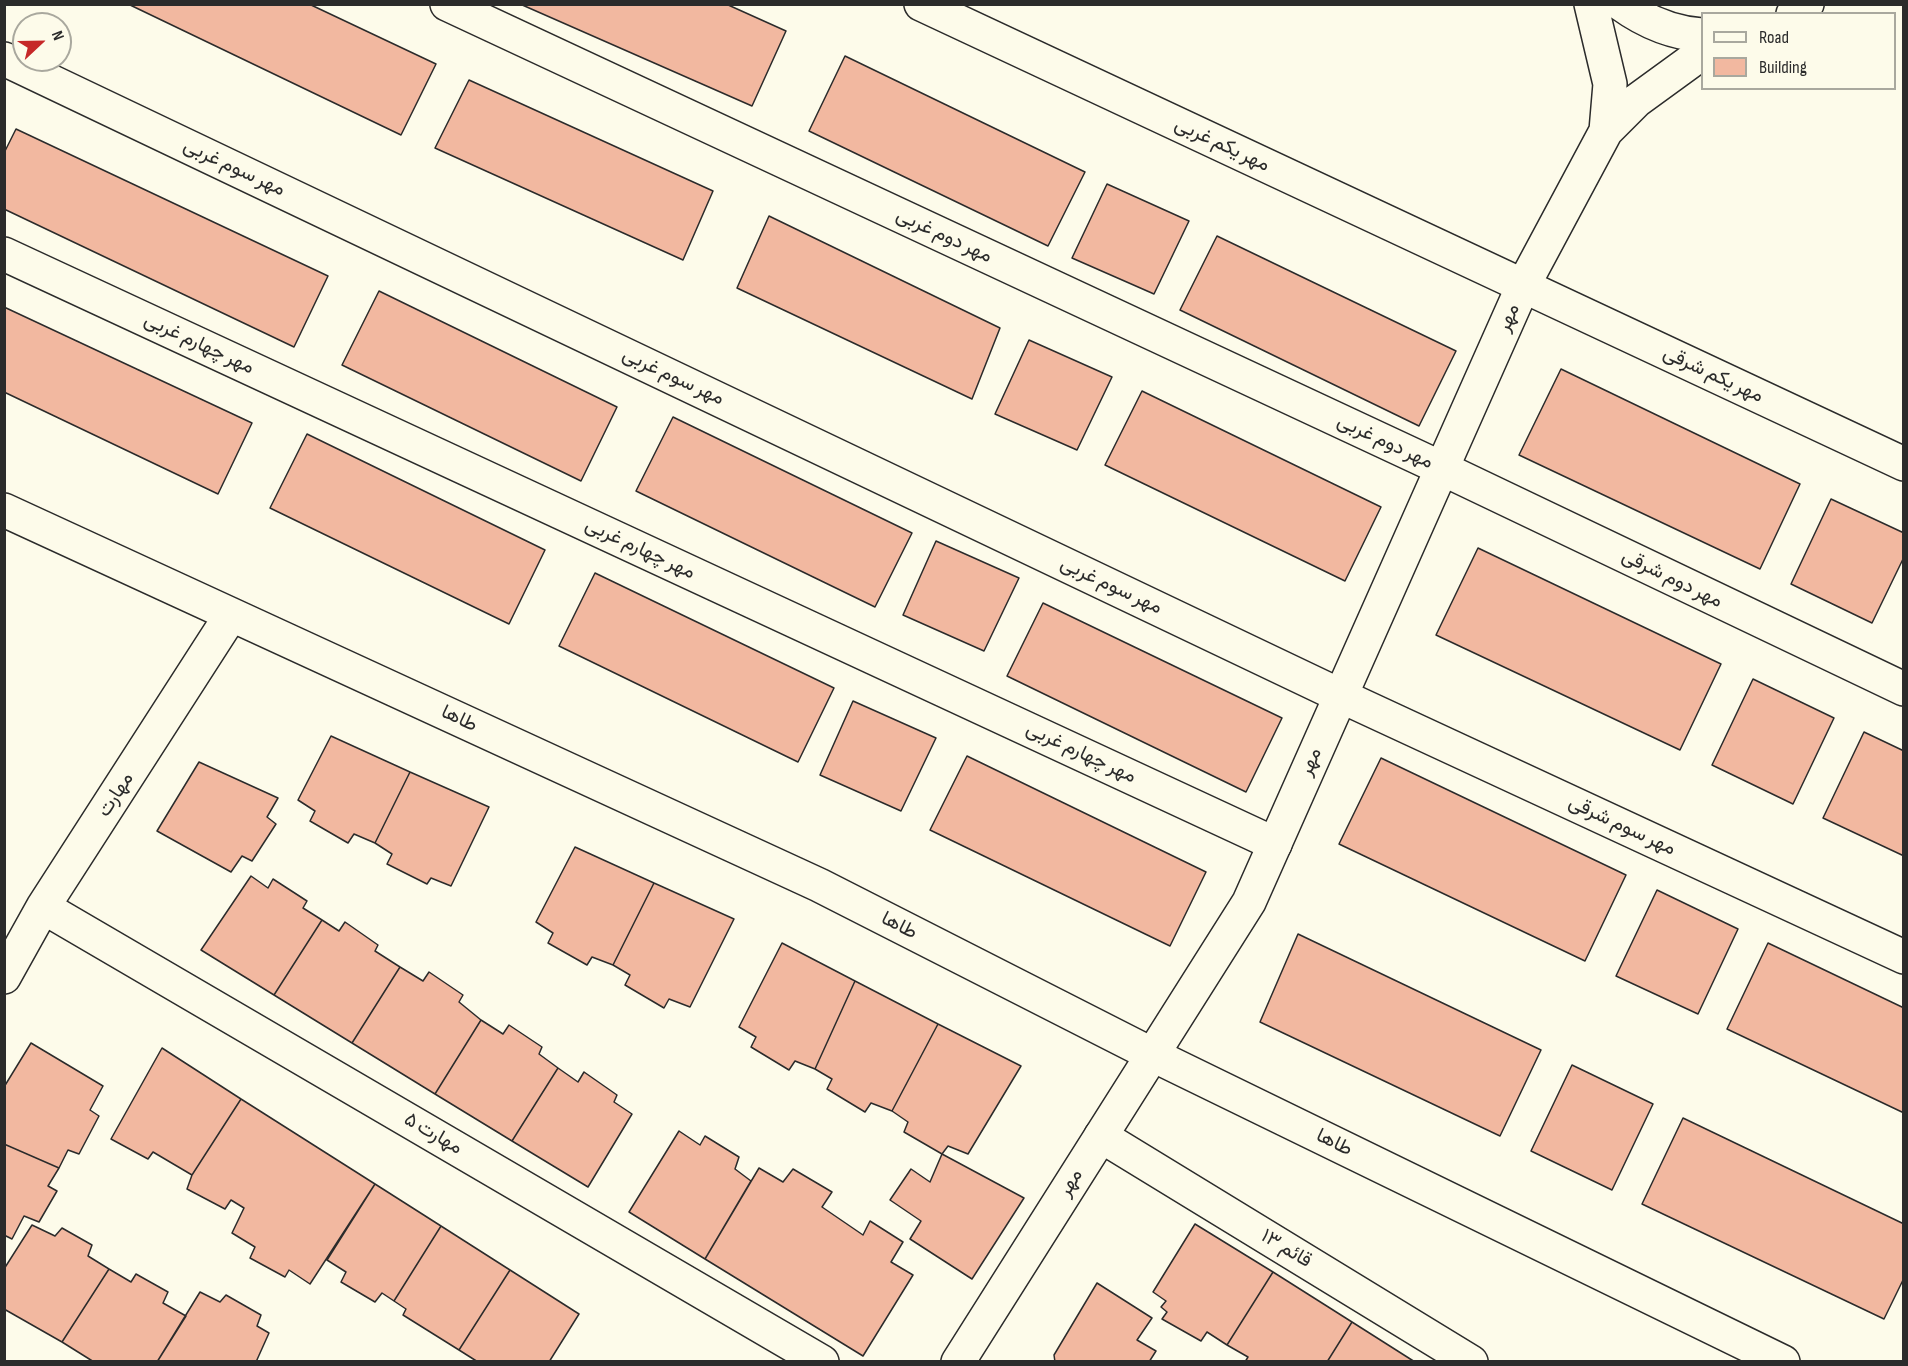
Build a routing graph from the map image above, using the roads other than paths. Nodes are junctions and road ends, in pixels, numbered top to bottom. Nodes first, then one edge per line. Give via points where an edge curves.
1 (447, 4) edge
2 (921, 4) edge
3 (1591, 4) edge
4 (1621, 4) edge
5 (1701, 35) edge
6 (1701, 54) edge
7 (4, 59) edge
8 (1606, 131) junction
9 (4, 254) edge
10 (1523, 286) junction
11 (1904, 464) edge
12 (1442, 468) junction
13 (4, 510) edge
14 (231, 615) junction
15 (1904, 690) edge
16 (1341, 696) junction
17 (1275, 844) junction
18 (43, 907) junction
19 (1904, 957) edge
20 (4, 977) edge
21 (1152, 1055) junction
22 (1101, 1136) junction
23 (822, 1362) edge
24 (958, 1362) edge
25 (1471, 1362) edge
26 (1783, 1362) edge

1 - 12 street, مهر دوم غربی
2 - 10 street, مهر یکم غربی
3 - 8 street, مهر via 1610,84
4 - 5 street via 1643,20 1683,34
6 - 8 street, مهر via 1636,101
7 - 16 street, مهر سوم غربی
8 - 10 street, مهر
9 - 17 street, مهر چهارم غربی
10 - 11 street, مهر یکم شرقی
10 - 12 street, مهر
12 - 15 street, مهر دوم شرقی
12 - 16 street, مهر
13 - 14 street, طاها
14 - 18 street, مهارت
14 - 21 street, طاها via 819,885
16 - 17 street, مهر
16 - 19 street, مهر سوم شرقی
17 - 21 street, مهر via 1249,902
18 - 20 street, مهارت
18 - 23 street, مهارت ۵
21 - 22 street, مهر
21 - 26 street, طاها
22 - 24 street, مهر
22 - 25 street, قائم ۱۳

